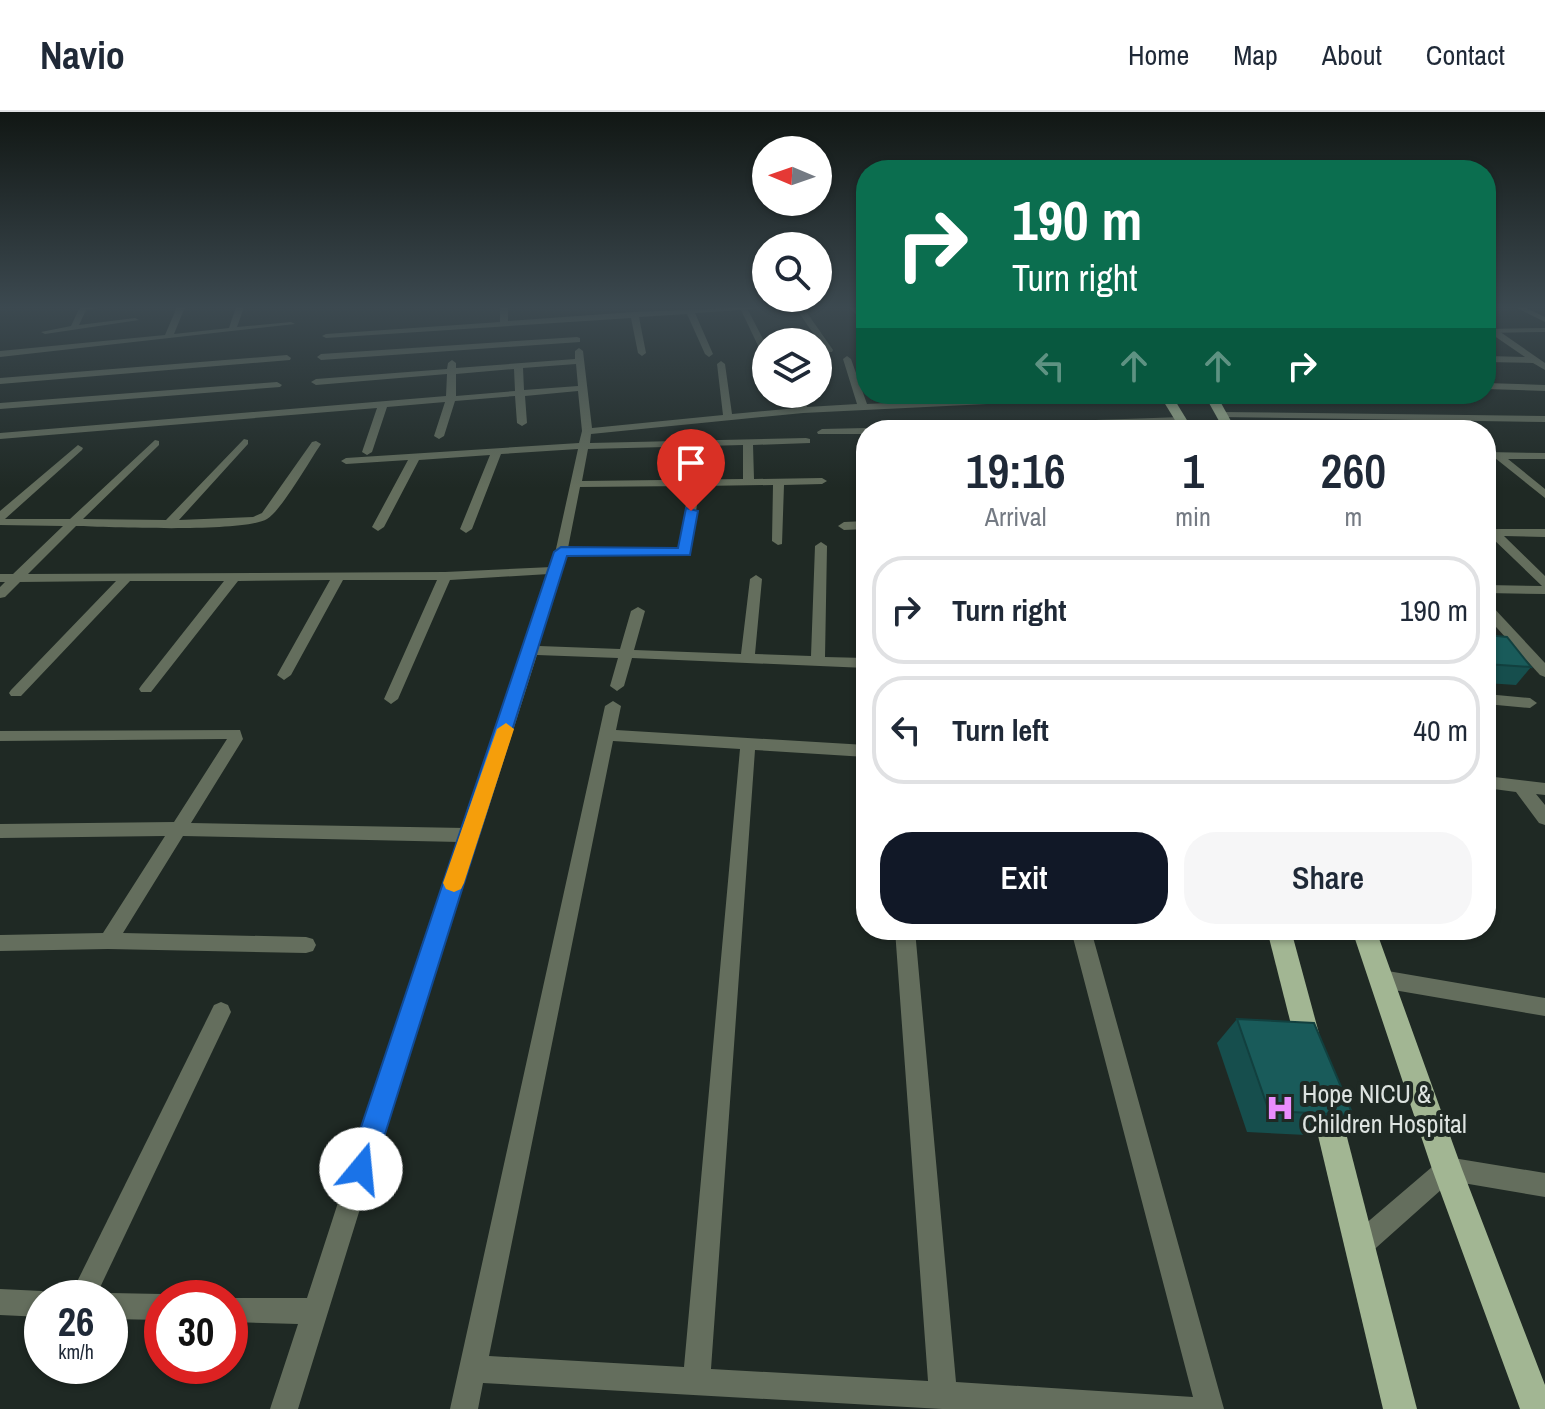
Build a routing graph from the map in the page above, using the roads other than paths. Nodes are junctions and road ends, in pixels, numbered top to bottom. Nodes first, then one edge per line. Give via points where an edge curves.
1 (168, 368) edge
2 (452, 368) edge
3 (498, 368) edge
4 (518, 368) edge
5 (580, 368) edge
6 (721, 368) edge
7 (452, 371) junction
8 (0, 381) edge
9 (316, 382) dead end
10 (277, 385) dead end
11 (1496, 386) edge
12 (582, 388) junction
13 (1545, 388) edge
14 (521, 393) junction
15 (451, 399) junction
16 (383, 404) junction
17 (862, 404) edge
18 (887, 404) edge
19 (1216, 404) edge
20 (0, 406) edge
21 (863, 407) junction
22 (803, 410) joint
23 (782, 413) junction
24 (1222, 415) junction
25 (728, 418) junction
26 (1225, 420) edge
27 (1489, 420) edge
28 (1496, 420) edge
29 (1542, 421) edge
30 (522, 423) dead end
31 (587, 431) junction
32 (822, 432) dead end
33 (856, 432) edge
34 (0, 436) edge
35 (439, 436) dead end
36 (806, 441) dead end
37 (244, 442) dead end
38 (789, 442) junction
39 (155, 443) dead end
40 (748, 443) junction
41 (316, 444) dead end
42 (584, 446) junction
43 (78, 448) dead end
44 (497, 451) junction
45 (367, 452) dead end
46 (1496, 456) edge
47 (1499, 456) junction
48 (1545, 456) edge
49 (415, 457) junction
50 (346, 461) dead end
51 (822, 481) dead end
52 (695, 482) junction
53 (749, 482) junction
54 (779, 482) junction
55 (576, 484) junction
56 (1545, 495) edge
57 (0, 520) edge
58 (169, 524) junction
59 (74, 525) junction
60 (856, 525) edge
61 (844, 526) dead end
62 (378, 527) dead end
63 (466, 529) dead end
64 (1496, 532) edge
65 (1545, 533) edge
66 (1496, 538) edge
67 (778, 541) dead end
68 (821, 546) dead end
69 (561, 552) junction
70 (557, 570) junction
71 (445, 576) junction
72 (234, 577) junction
73 (338, 577) junction
74 (8, 578) edge
75 (126, 578) junction
76 (756, 579) dead end
77 (1545, 583) edge
78 (1496, 589) edge
79 (1545, 590) edge
80 (0, 594) edge
81 (638, 611) dead end
82 (1496, 619) edge
83 (532, 650) junction
84 (626, 653) junction
85 (748, 658) junction
86 (818, 661) junction
87 (856, 663) edge
88 (1545, 672) edge
89 (284, 675) dead end
90 (146, 689) dead end
91 (16, 693) dead end
92 (391, 699) dead end
93 (1496, 700) edge
94 (1530, 703) dead end
95 (607, 735) junction
96 (0, 736) edge
97 (748, 744) junction
98 (856, 750) edge
99 (1496, 783) edge
100 (1522, 787) junction
101 (1545, 789) edge
102 (1545, 818) edge
103 (178, 829) junction
104 (0, 831) edge
105 (471, 835) junction
106 (906, 940) edge
107 (1084, 940) edge
108 (1282, 940) edge
109 (1368, 940) edge
110 (108, 941) junction
111 (0, 943) edge
112 (306, 945) dead end
113 (1382, 979) junction
114 (1545, 1007) edge
115 (221, 1012) dead end
116 (1447, 1169) junction
117 (1545, 1185) edge
118 (1359, 1246) junction
119 (91, 1280) edge
120 (0, 1302) edge
121 (24, 1303) edge
122 (248, 1309) edge
123 (316, 1311) junction
124 (473, 1369) junction
125 (696, 1381) junction
126 (943, 1395) junction
127 (284, 1409) edge
128 (464, 1409) edge
129 (1189, 1409) edge
130 (1210, 1409) edge
131 (1400, 1409) edge
132 (1537, 1409) edge

1 - 8 street
2 - 7 street
3 - 7 street
4 - 14 street
5 - 12 street
6 - 25 street
7 - 9 street
7 - 15 street
10 - 20 street
11 - 13 street
12 - 14 street
12 - 31 street
14 - 15 street
14 - 30 street
15 - 16 street
15 - 35 street
16 - 34 street
16 - 45 street
17 - 21 street
18 - 21 street
19 - 24 main road
21 - 22 street
22 - 23 street
23 - 25 street
23 - 38 street
24 - 26 main road
24 - 27 street
25 - 31 street
28 - 29 street
31 - 42 street
32 - 33 street
36 - 38 street
37 - 58 street
38 - 40 street
39 - 59 street
40 - 42 street
40 - 53 street
41 - 58 street via 266,515 243,523
42 - 44 street
42 - 55 street
43 - 57 street
44 - 49 street
44 - 63 street
46 - 47 street
47 - 48 street
47 - 56 street
49 - 50 street
49 - 62 street
51 - 54 street
52 - 53 street
52 - 55 street
52 - 69 street via 685,552
53 - 54 street
54 - 67 street
55 - 69 street
57 - 59 street
58 - 59 street
59 - 74 street
60 - 61 street
64 - 65 street
66 - 77 street
68 - 86 street
69 - 70 street
70 - 71 street
70 - 83 street
71 - 73 street
71 - 92 street
72 - 73 street
72 - 75 street
72 - 90 street
73 - 89 street
74 - 75 street
74 - 80 street
75 - 91 street
76 - 85 street
78 - 79 street
81 - 84 street
82 - 88 street
83 - 84 street
83 - 105 street
84 - 85 street
84 - 95 street
85 - 86 street
86 - 87 street
93 - 94 street
95 - 97 street
95 - 124 street
96 - 103 street via 235,734
97 - 98 street
97 - 125 street
99 - 100 street
100 - 101 street
100 - 102 street
103 - 104 street
103 - 105 street
103 - 110 street
105 - 123 street
106 - 126 street
107 - 130 street
108 - 118 main road
109 - 113 main road
110 - 111 street
110 - 112 street
113 - 114 street
113 - 116 main road
115 - 119 street
116 - 117 street
116 - 118 street
116 - 132 main road
118 - 131 main road
120 - 121 street
122 - 123 street
123 - 127 street
124 - 125 street
124 - 128 street
125 - 126 street
126 - 129 street

